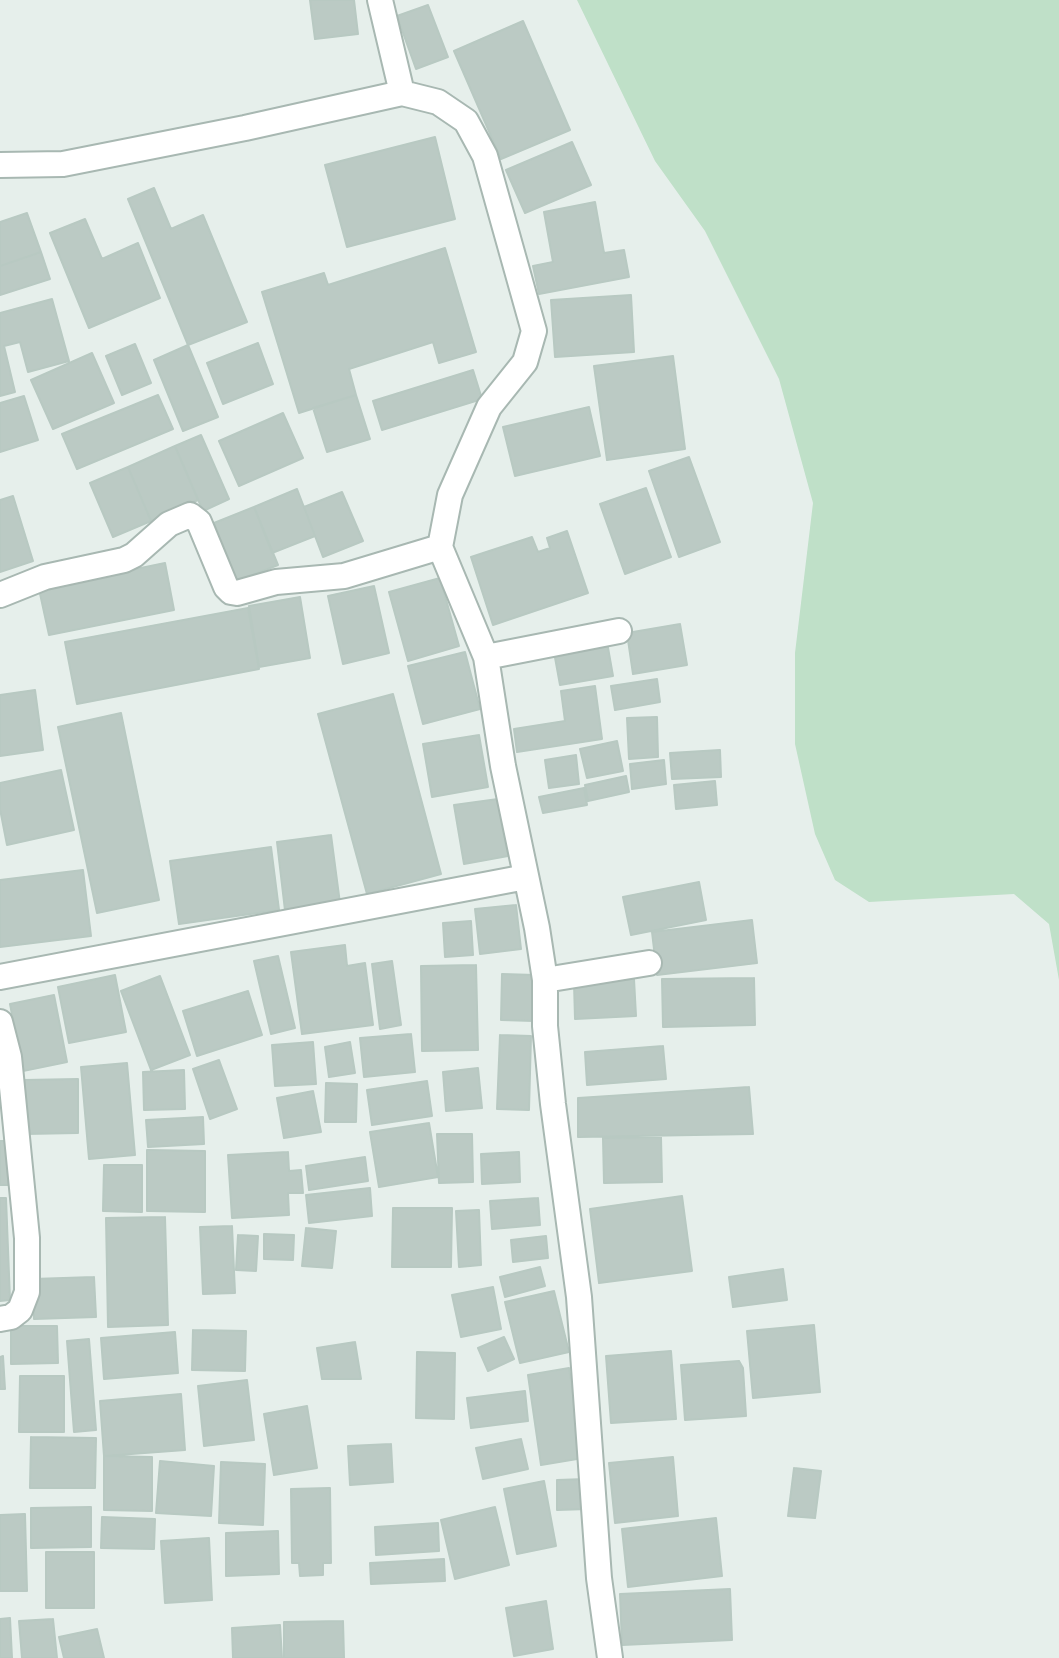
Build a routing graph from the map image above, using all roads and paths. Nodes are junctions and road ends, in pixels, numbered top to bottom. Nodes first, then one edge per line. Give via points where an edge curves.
1 (380, 0) edge
2 (402, 93) junction
3 (0, 165) edge
4 (440, 547) junction
5 (0, 595) edge
6 (619, 631) dead end
7 (486, 657) junction
8 (526, 877) junction
9 (649, 963) dead end
10 (0, 977) edge
11 (545, 980) junction
12 (0, 1022) edge
13 (0, 1319) edge
14 (610, 1658) edge

1 - 2 street
2 - 3 street via 63,164
2 - 4 street via 438,102 466,121 485,156 534,331 525,362 489,407 450,495
4 - 5 street via 344,576 276,582 237,593 226,587 199,522 190,515 169,524 124,560 45,577
4 - 7 street
6 - 7 street
7 - 8 street
8 - 10 street
8 - 11 street
9 - 11 street
11 - 14 street via 549,1073 579,1297 599,1578
12 - 13 street via 9,1057 27,1238 27,1292 20,1310

